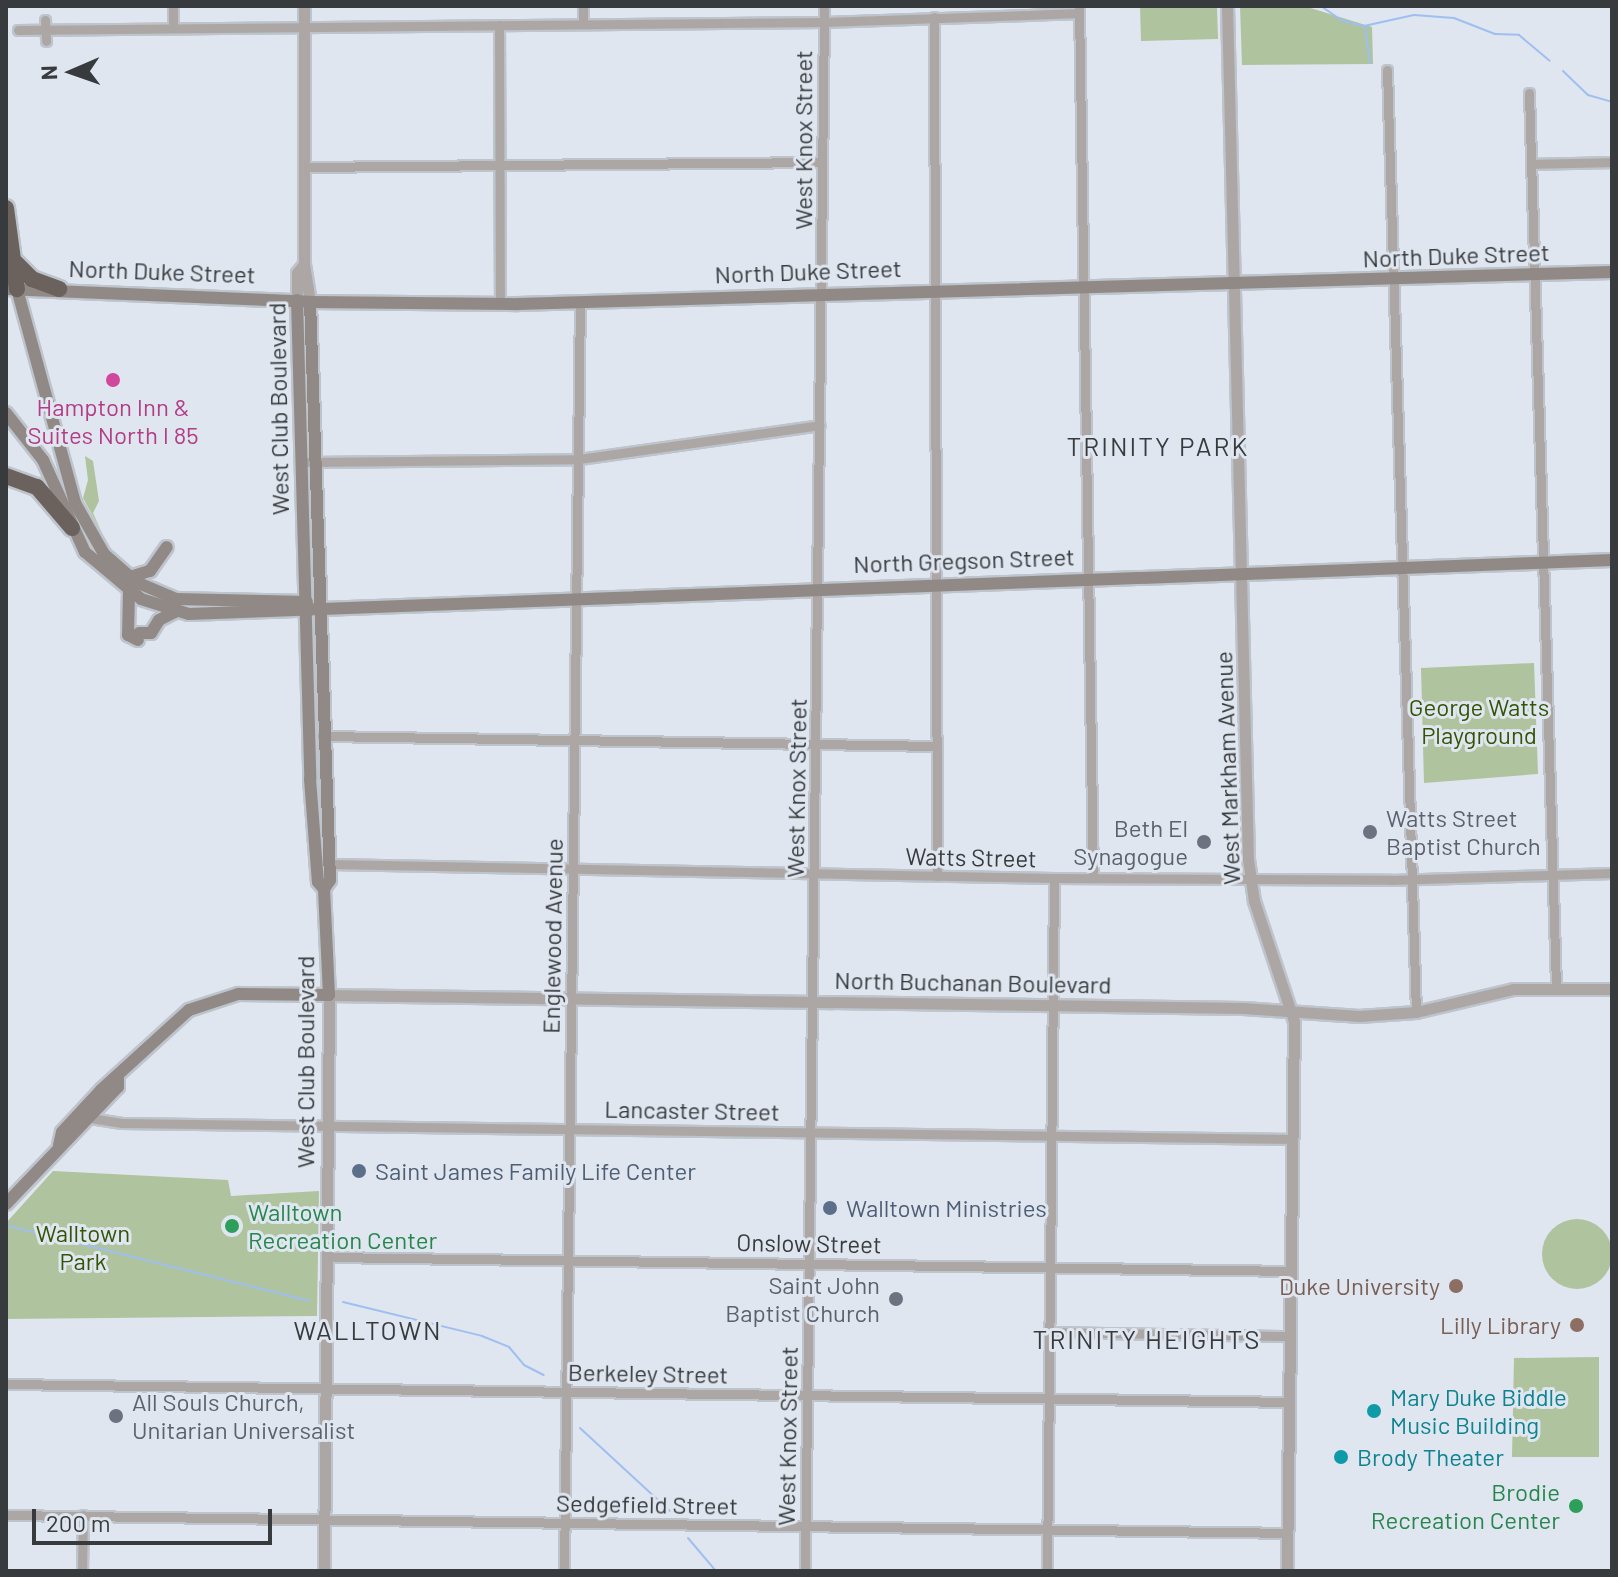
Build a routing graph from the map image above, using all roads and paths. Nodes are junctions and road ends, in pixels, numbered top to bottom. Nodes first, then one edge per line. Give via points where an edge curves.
1 (173, 6) edge
2 (304, 6) edge
3 (583, 6) edge
4 (824, 6) edge
5 (1227, 6) edge
6 (1079, 9) edge
7 (934, 17) junction
8 (824, 22) junction
9 (583, 24) junction
10 (46, 25) junction
11 (499, 25) junction
12 (304, 26) junction
13 (173, 28) junction
14 (18, 30) dead end
15 (46, 41) dead end
16 (1387, 70) dead end
17 (1529, 93) dead end
18 (822, 162) junction
19 (1612, 162) edge
20 (1532, 164) junction
21 (500, 165) junction
22 (304, 167) junction
23 (6, 208) edge
24 (16, 263) junction
25 (1612, 272) edge
26 (1535, 275) junction
27 (1393, 279) junction
28 (1235, 284) junction
29 (1085, 287) junction
30 (12, 289) edge
31 (59, 289) junction
32 (935, 289) junction
33 (823, 293) junction
34 (304, 301) junction
35 (580, 301) junction
36 (500, 304) junction
37 (6, 413) edge
38 (820, 425) junction
39 (579, 459) junction
40 (308, 462) junction
41 (6, 476) edge
42 (72, 528) junction
43 (167, 547) dead end
44 (1612, 560) edge
45 (1542, 562) junction
46 (1402, 567) junction
47 (1244, 572) junction
48 (130, 577) junction
49 (1090, 578) junction
50 (936, 583) junction
51 (819, 588) junction
52 (129, 591) junction
53 (578, 598) junction
54 (308, 606) junction
55 (175, 612) junction
56 (322, 736) junction
57 (576, 740) junction
58 (817, 744) junction
59 (936, 746) junction
60 (313, 834) junction
61 (330, 864) junction
62 (573, 870) junction
63 (1612, 873) edge
64 (814, 874) junction
65 (1553, 874) junction
66 (937, 876) junction
67 (1054, 878) junction
68 (1093, 878) junction
69 (1250, 879) junction
70 (1411, 880) junction
71 (324, 889) junction
72 (1556, 988) junction
73 (1612, 989) edge
74 (329, 995) junction
75 (571, 999) junction
76 (813, 1002) junction
77 (1054, 1004) junction
78 (1416, 1012) junction
79 (1293, 1013) junction
80 (118, 1079) junction
81 (90, 1118) junction
82 (329, 1126) junction
83 (569, 1128) junction
84 (811, 1132) junction
85 (1053, 1134) junction
86 (1293, 1139) junction
87 (59, 1145) junction
88 (6, 1204) edge
89 (327, 1257) junction
90 (568, 1259) junction
91 (809, 1263) junction
92 (1051, 1267) junction
93 (1290, 1271) junction
94 (1051, 1332) junction
95 (1290, 1336) junction
96 (6, 1384) edge
97 (326, 1387) junction
98 (567, 1392) junction
99 (808, 1395) junction
100 (1050, 1398) junction
101 (1289, 1402) junction
102 (6, 1515) edge
103 (83, 1515) junction
104 (324, 1519) junction
105 (565, 1523) junction
106 (806, 1526) junction
107 (1048, 1529) junction
108 (1288, 1533) junction
109 (82, 1571) edge
110 (324, 1571) edge
111 (564, 1571) edge
112 (805, 1571) edge
113 (1047, 1571) edge
114 (1287, 1571) edge

1 - 13 street
2 - 12 street, West Club Boulevard
3 - 9 street
4 - 8 street, West Knox Street
5 - 28 street, West Markham Avenue
6 - 7 street
6 - 29 street
7 - 8 street
7 - 32 street
8 - 9 street
8 - 18 street, West Knox Street
9 - 11 street
10 - 13 street
10 - 14 street
10 - 15 street
11 - 12 street
11 - 21 street
12 - 13 street
12 - 22 street, West Club Boulevard
16 - 27 street
17 - 20 street
18 - 21 street
18 - 33 street, West Knox Street
19 - 20 street
20 - 26 street
21 - 22 street
21 - 36 street
22 - 34 street, West Club Boulevard
23 - 24 highway
24 - 30 highway
24 - 31 highway via 32,279
25 - 26 main road, North Duke Street
26 - 27 main road, North Duke Street
26 - 45 street
27 - 28 main road, North Duke Street
27 - 46 street
28 - 29 main road, North Duke Street
28 - 47 street, West Markham Avenue
29 - 32 main road, North Duke Street
29 - 49 street
30 - 31 main road, North Duke Street
30 - 48 main road, North Gregson Street via 75,503 96,543
31 - 34 main road, North Duke Street
32 - 33 main road, North Duke Street
32 - 50 street
33 - 35 main road, North Duke Street
33 - 38 street, West Knox Street
34 - 36 main road, North Duke Street
34 - 40 main road, West Club Boulevard
35 - 36 main road, North Duke Street
35 - 39 street, Englewood Avenue
37 - 42 main road, North Gregson Street via 43,460
38 - 39 street
38 - 51 street, West Knox Street
39 - 40 street
39 - 53 street, Englewood Avenue
40 - 54 main road, West Club Boulevard
41 - 42 highway via 37,487
42 - 52 main road, North Gregson Street via 85,552
43 - 48 main road via 150,571
44 - 45 main road, North Gregson Street
45 - 46 main road, North Gregson Street
45 - 65 street
46 - 47 main road, North Gregson Street
46 - 70 street
47 - 49 main road, North Gregson Street
47 - 69 street, West Markham Avenue
48 - 54 main road, North Gregson Street via 190,602
49 - 50 main road, North Gregson Street
49 - 68 street
50 - 51 main road, North Gregson Street
50 - 59 street
51 - 53 main road, North Gregson Street
51 - 58 street, West Knox Street
52 - 55 main road, North Gregson Street
52 - 55 main road via 128,635 151,633 159,620
53 - 54 main road, North Gregson Street
53 - 57 street, Englewood Avenue
54 - 55 main road, North Gregson Street
54 - 56 main road, West Club Boulevard
54 - 60 main road, West Club Boulevard
56 - 57 street
56 - 61 main road, West Club Boulevard
57 - 58 street
57 - 62 street, Englewood Avenue
58 - 59 street
58 - 64 street, West Knox Street
59 - 66 street
60 - 61 main road via 319,855
60 - 71 main road, West Club Boulevard via 318,882
61 - 62 street, Watts Street
61 - 71 main road, West Club Boulevard
62 - 64 street, Watts Street
62 - 75 street, Englewood Avenue
63 - 65 street, Watts Street
64 - 66 street, Watts Street
64 - 76 street, West Knox Street
65 - 70 street, Watts Street
65 - 72 street
66 - 67 street, Watts Street
67 - 68 street, Watts Street
67 - 77 street
68 - 69 street, Watts Street
69 - 70 street, Watts Street
69 - 79 street, West Markham Avenue
70 - 78 street
71 - 74 main road, West Club Boulevard
72 - 73 street, North Buchanan Boulevard
72 - 78 street, North Buchanan Boulevard via 1488,993
74 - 75 street, North Buchanan Boulevard
74 - 80 main road via 250,993 204,1003 169,1026
74 - 82 street, West Club Boulevard
75 - 76 street, North Buchanan Boulevard
75 - 83 street, Englewood Avenue
76 - 77 street, North Buchanan Boulevard
76 - 84 street, West Knox Street
77 - 79 street, North Buchanan Boulevard
77 - 85 street
78 - 79 street, North Buchanan Boulevard
79 - 86 street, West Markham Avenue
80 - 81 main road via 118,1087
80 - 87 main road via 62,1132
81 - 82 street, Lancaster Street
81 - 87 main road
82 - 83 street, Lancaster Street
82 - 89 street, West Club Boulevard
83 - 84 street, Lancaster Street
83 - 90 street, Englewood Avenue
84 - 85 street, Lancaster Street
84 - 91 street, West Knox Street
85 - 86 street, Lancaster Street
85 - 92 street
86 - 93 street, West Markham Avenue
87 - 88 main road
89 - 90 street, Onslow Street
89 - 97 street, West Club Boulevard
90 - 91 street, Onslow Street
90 - 98 street, Englewood Avenue
91 - 92 street, Onslow Street
91 - 99 street, West Knox Street
92 - 93 street, Onslow Street
92 - 94 street
93 - 95 street, West Markham Avenue
94 - 95 street
94 - 100 street
95 - 101 street, West Markham Avenue
96 - 97 street, Berkeley Street
97 - 98 street, Berkeley Street
97 - 104 street, West Club Boulevard
98 - 99 street, Berkeley Street
98 - 105 street, Englewood Avenue
99 - 100 street, Berkeley Street
99 - 106 street, West Knox Street
100 - 101 street, Berkeley Street
100 - 107 street
101 - 108 street, West Markham Avenue
102 - 103 street, Sedgefield Street
103 - 104 street, Sedgefield Street
103 - 109 street
104 - 105 street, Sedgefield Street
104 - 110 street, West Club Boulevard
105 - 106 street, Sedgefield Street
105 - 111 street, Englewood Avenue
106 - 107 street, Sedgefield Street
106 - 112 street, West Knox Street
107 - 108 street, Sedgefield Street
107 - 113 street
108 - 114 street, West Markham Avenue

